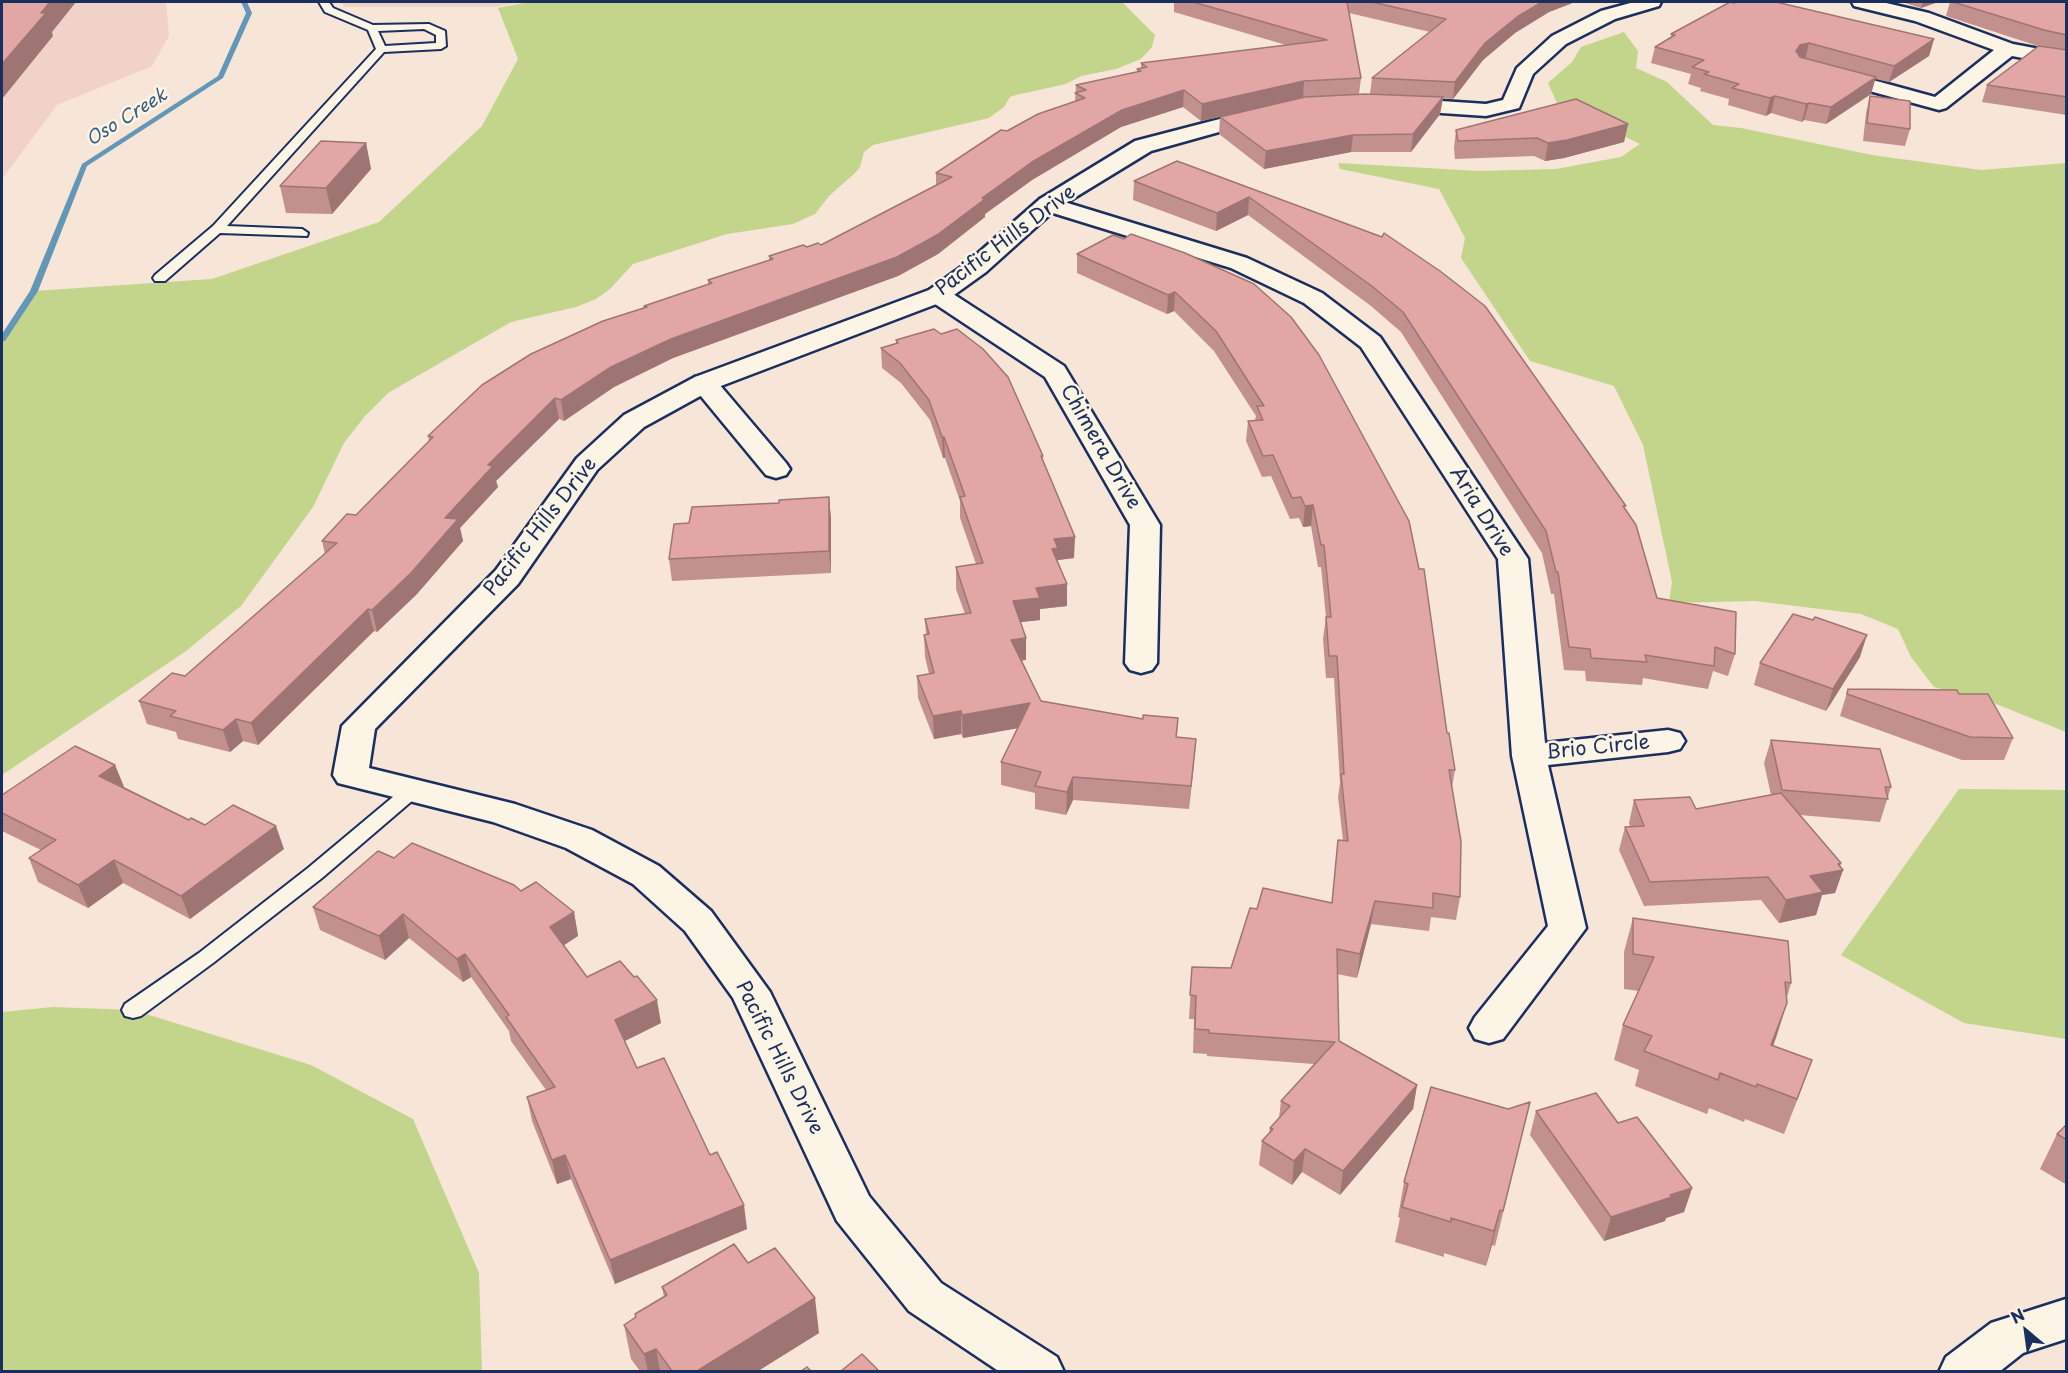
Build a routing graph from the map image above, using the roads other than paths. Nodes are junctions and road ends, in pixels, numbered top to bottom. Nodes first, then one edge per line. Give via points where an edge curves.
1 (324, 2) edge
2 (1652, 2) edge
3 (1861, 2) edge
4 (1948, 5) dead end
5 (1922, 17) junction
6 (372, 28) junction
7 (381, 49) junction
8 (2008, 49) junction
9 (2067, 60) edge
10 (1815, 71) edge
11 (1364, 103) edge
12 (1293, 108) edge
13 (1048, 204) junction
14 (217, 229) junction
15 (302, 233) dead end
16 (160, 278) dead end
17 (938, 295) junction
18 (704, 383) junction
19 (776, 469) dead end
20 (1141, 663) dead end
21 (1668, 741) dead end
22 (1529, 756) junction
23 (413, 790) junction
24 (133, 1010) dead end
25 (1489, 1028) dead end
26 (2067, 1319) edge
27 (1040, 1371) edge
28 (1963, 1371) edge

1 - 6 lane via 329,10
2 - 11 street via 1608,15 1559,40 1524,72 1512,104 1486,110
3 - 5 street
4 - 5 street
5 - 8 street
6 - 7 lane
6 - 7 lane via 425,26 441,33 441,46
7 - 14 lane
8 - 9 street
8 - 10 street via 1939,104
12 - 13 street, Pacific Hills Drive via 1143,146
13 - 17 street, Pacific Hills Drive
13 - 22 street, Aria Drive via 1239,262 1313,298 1371,342 1513,559
14 - 15 lane
14 - 16 lane
17 - 18 street, Pacific Hills Drive
17 - 20 street, Chimera Drive via 1056,372 1145,525
18 - 19 street
18 - 23 street, Pacific Hills Drive via 634,422 587,464 507,577 359,726 350,775
21 - 22 street, Brio Circle
22 - 25 street, Aria Drive via 1567,928
23 - 24 lane via 306,880
23 - 27 street, Pacific Hills Drive via 502,812 579,839 646,875 698,921 750,992 853,1208 925,1297
26 - 28 street via 2008,1337

